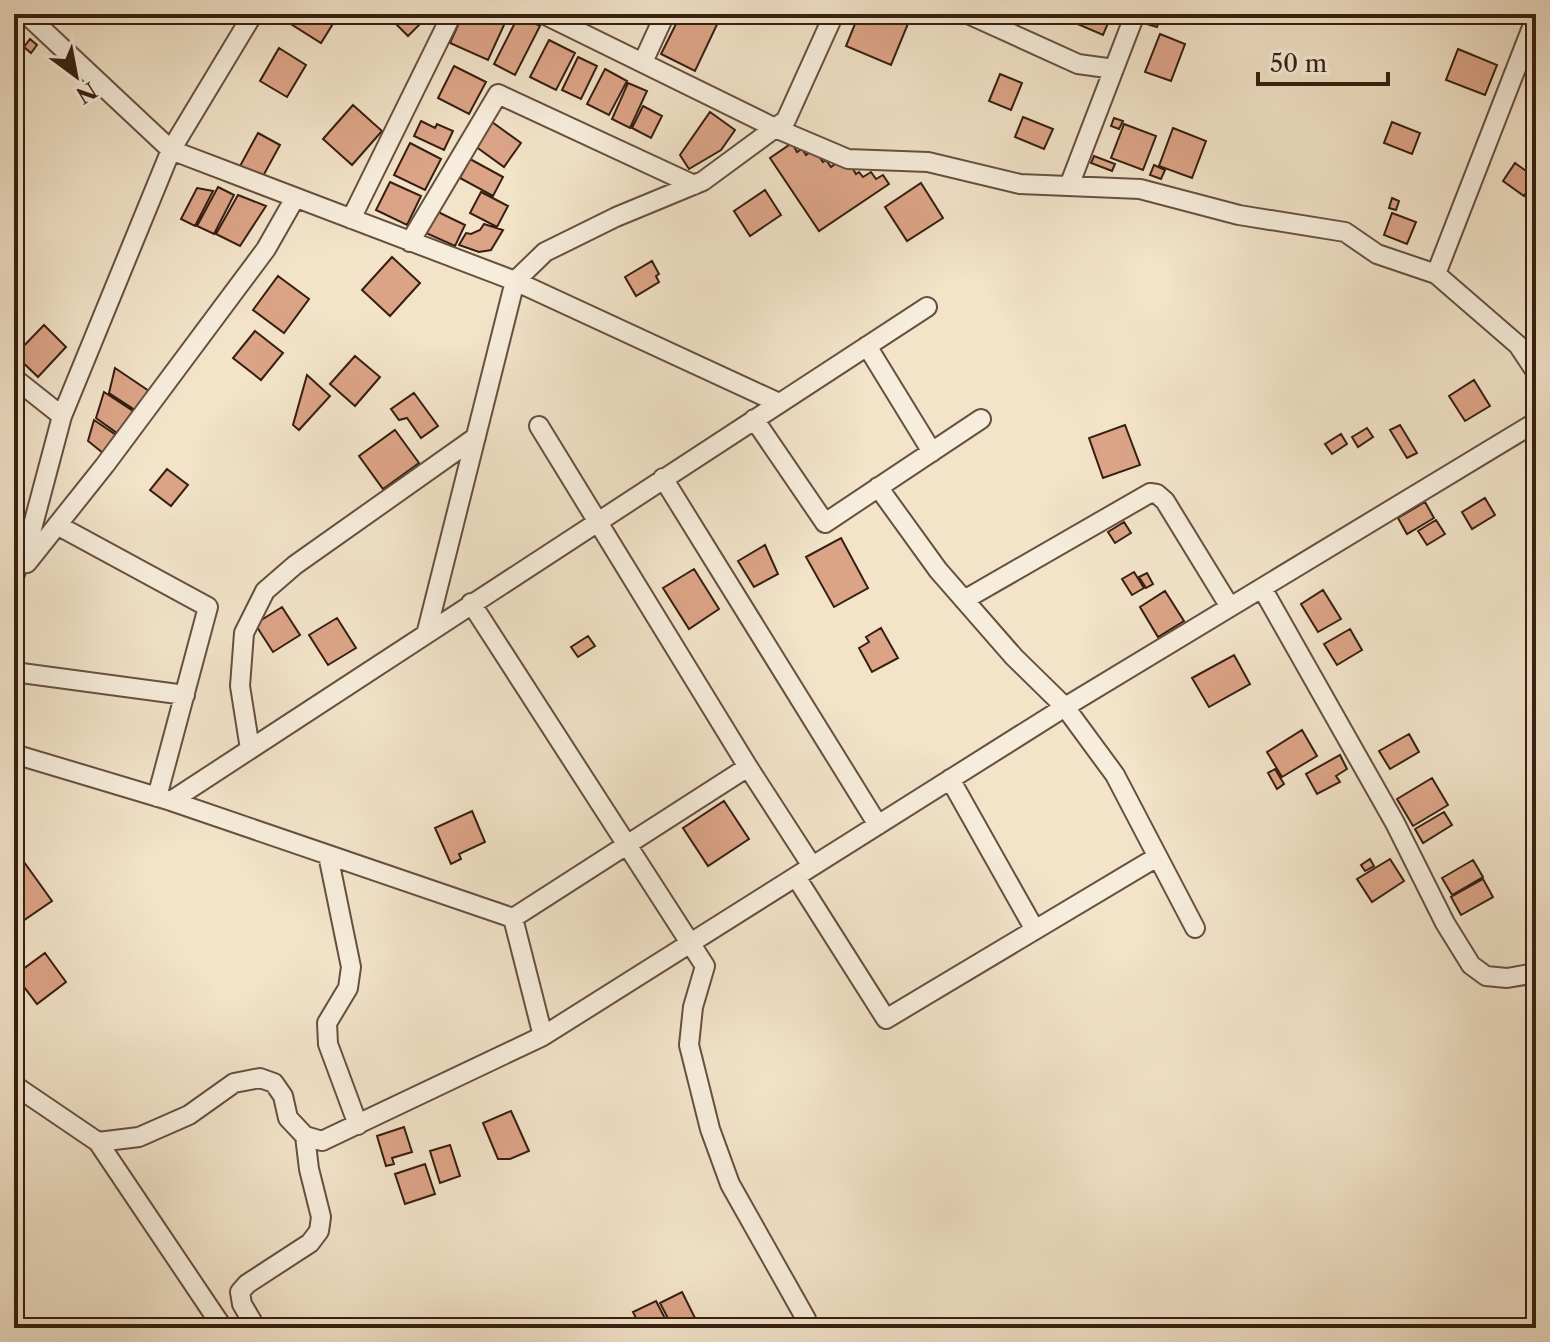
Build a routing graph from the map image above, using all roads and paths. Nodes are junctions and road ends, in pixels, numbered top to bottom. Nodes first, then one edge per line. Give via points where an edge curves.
1 (26, 14) edge
2 (253, 14) edge
3 (452, 14) edge
4 (543, 14) edge
5 (665, 14) edge
6 (834, 14) edge
7 (968, 14) edge
8 (1135, 14) edge
9 (1536, 17) edge
10 (643, 62) junction
11 (1114, 69) junction
12 (775, 128) junction
13 (171, 150) junction
14 (694, 185) junction
15 (1069, 186) junction
16 (295, 198) junction
17 (351, 219) junction
18 (410, 242) junction
19 (1436, 274) junction
20 (515, 281) junction
21 (927, 307) dead end
22 (867, 346) junction
23 (1534, 361) edge
24 (14, 378) edge
25 (779, 403) junction
26 (62, 416) junction
27 (754, 419) junction
28 (981, 419) dead end
29 (1536, 422) edge
30 (539, 426) dead end
31 (476, 437) junction
32 (932, 452) junction
33 (663, 478) junction
34 (878, 487) junction
35 (598, 521) junction
36 (57, 525) junction
37 (14, 578) edge
38 (1262, 588) junction
39 (964, 600) junction
40 (471, 603) junction
41 (1230, 607) junction
42 (427, 631) junction
43 (14, 672) edge
44 (185, 695) junction
45 (1065, 707) junction
46 (250, 749) junction
47 (14, 754) edge
48 (748, 767) junction
49 (950, 779) junction
50 (164, 799) junction
51 (878, 825) junction
52 (627, 843) junction
53 (328, 855) junction
54 (1157, 857) junction
55 (804, 872) junction
56 (513, 918) junction
57 (1195, 928) dead end
58 (1035, 930) junction
59 (692, 943) junction
60 (1536, 973) edge
61 (543, 1036) junction
62 (14, 1085) edge
63 (358, 1125) junction
64 (305, 1136) junction
65 (98, 1142) junction
66 (223, 1328) edge
67 (256, 1328) edge
68 (808, 1328) edge

1 - 13 street
2 - 13 street
3 - 17 street
4 - 10 street
5 - 10 street
6 - 12 street via 786,120
7 - 11 street via 1078,64
8 - 11 street
9 - 19 street
10 - 12 street
11 - 15 street
12 - 14 street
12 - 15 street via 848,159 928,162 1020,184
13 - 16 street
13 - 26 street
14 - 18 street via 498,94
14 - 20 street via 545,252
15 - 19 street via 1140,189 1239,215 1345,232 1377,254
16 - 17 street
16 - 36 street via 266,249
17 - 18 street
18 - 20 street
19 - 23 street
20 - 25 street
20 - 31 street
21 - 22 street
22 - 25 street
22 - 32 street
24 - 26 street
25 - 27 street
26 - 37 street
27 - 33 street
27 - 34 street via 825,523
28 - 32 street
29 - 38 street
30 - 35 street
31 - 42 street
31 - 46 street via 265,591 244,633 240,686
32 - 34 street
33 - 35 street
33 - 51 street
34 - 39 street
35 - 40 street
35 - 48 street
36 - 37 street
36 - 44 street via 208,607
38 - 41 street
38 - 60 street via 1471,965 1486,976
39 - 41 street via 1150,493 1165,501
39 - 45 street
40 - 42 street
40 - 52 street
41 - 45 street
42 - 46 street
43 - 44 street
44 - 50 street
45 - 49 street
45 - 54 street via 1115,775
46 - 50 street
47 - 50 street
48 - 52 street
48 - 55 street
49 - 51 street
49 - 58 street
50 - 53 street
51 - 55 street
52 - 56 street
52 - 59 street
53 - 56 street
53 - 63 street via 351,967 348,988 327,1023 328,1044
54 - 57 street
54 - 58 street
55 - 58 street via 886,1019
55 - 59 street
56 - 61 street
59 - 61 street
59 - 68 street via 705,966 689,1045 710,1129 730,1184
61 - 63 street
62 - 65 street
63 - 64 street via 322,1141
64 - 65 street via 288,1118 274,1083 260,1078 234,1083 189,1115 139,1137
64 - 67 street via 321,1217 319,1231 240,1292
65 - 66 street

